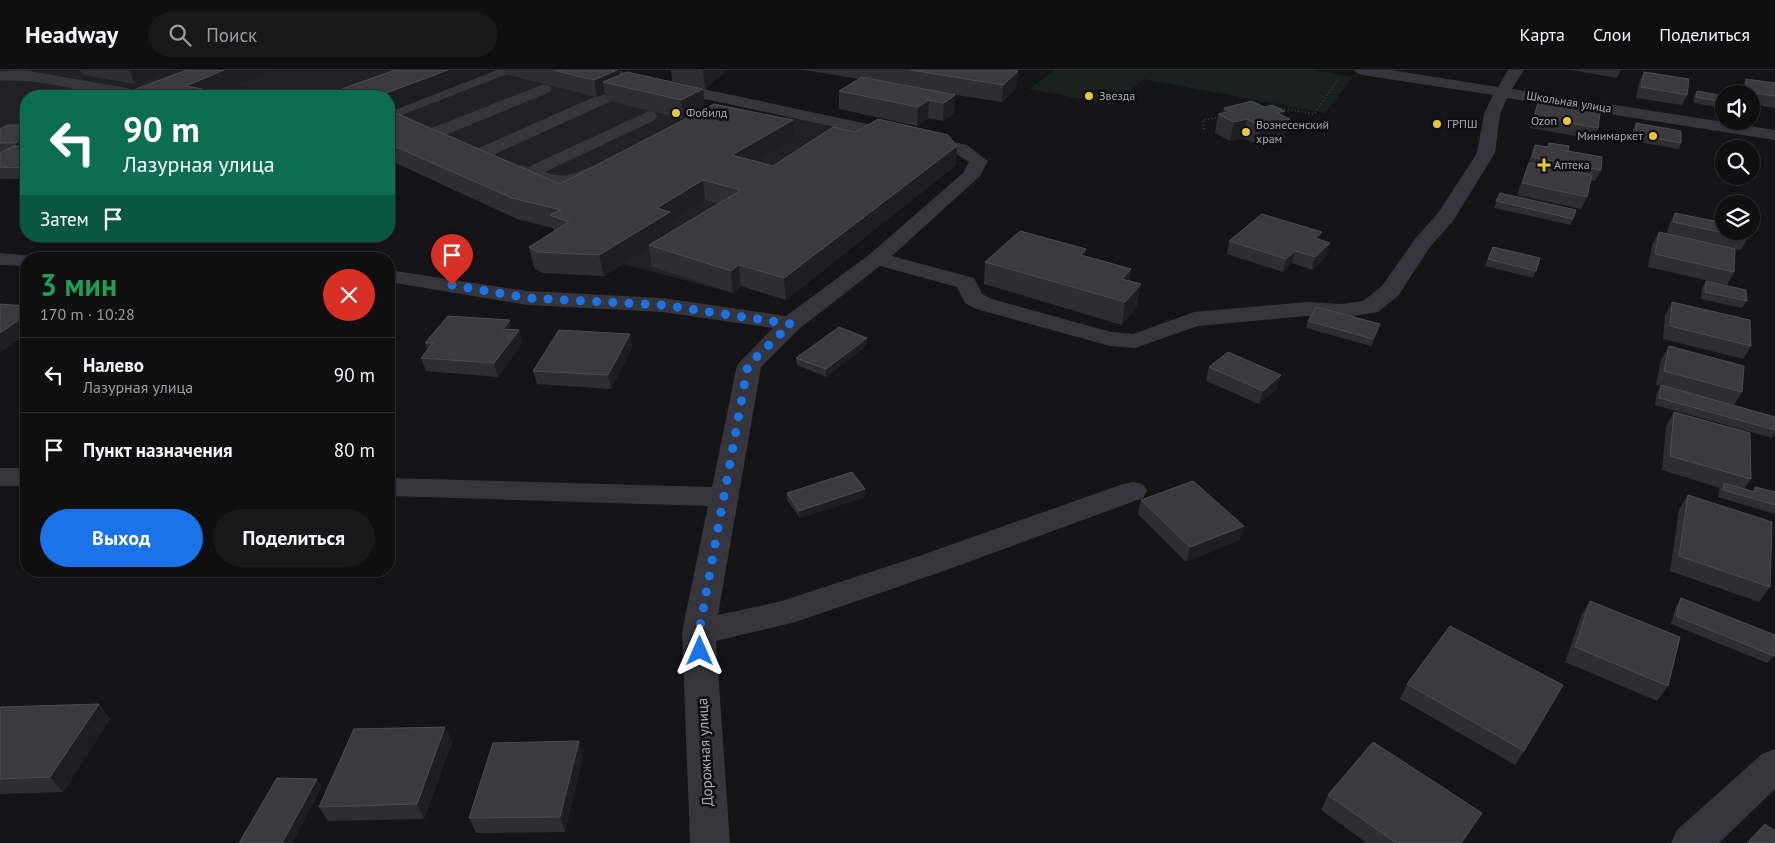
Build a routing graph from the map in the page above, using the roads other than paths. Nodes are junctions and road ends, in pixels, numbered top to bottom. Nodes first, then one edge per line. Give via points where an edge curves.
1 (206, 70) edge
2 (505, 70) edge
3 (593, 70) edge
4 (662, 70) edge
5 (1362, 70) edge
6 (1516, 70) edge
7 (0, 76) edge
8 (644, 81) junction
9 (544, 89) dead end
10 (111, 90) edge
11 (152, 90) edge
12 (1502, 92) junction
13 (734, 101) junction
14 (708, 114) edge
15 (649, 116) edge
16 (396, 124) edge
17 (1775, 135) edge
18 (425, 137) junction
19 (478, 155) junction
20 (612, 163) edge
21 (529, 173) junction
22 (877, 258) junction
23 (0, 259) edge
24 (20, 260) edge
25 (395, 277) edge
26 (791, 324) junction
27 (0, 477) edge
28 (20, 477) edge
29 (395, 487) edge
30 (1133, 491) dead end
31 (724, 497) junction
32 (699, 632) junction
33 (1775, 765) edge
34 (710, 843) edge
35 (1691, 843) edge

1 - 11 street
2 - 16 street
3 - 8 street
4 - 8 street
5 - 12 street, Школьная улица
6 - 12 street
7 - 10 street via 21,74
8 - 13 street
8 - 19 street
9 - 18 street
12 - 17 street, Школьная улица
12 - 22 street via 1492,114 1486,153 1446,217 1422,243 1390,291 1370,307 1194,319 1127,341 984,304 973,298 966,283
13 - 14 street
13 - 22 street, Дорожная улица via 961,149 980,161 971,176
15 - 21 street
16 - 18 street
18 - 19 street
19 - 21 street
20 - 21 street via 568,183
22 - 26 street, Дорожная улица
23 - 24 street
25 - 26 street via 528,298 663,305
26 - 31 street, Дорожная улица via 748,365
27 - 28 street
29 - 31 street
30 - 32 street via 784,613
31 - 32 street, Дорожная улица
32 - 34 street, Дорожная улица
33 - 35 street

